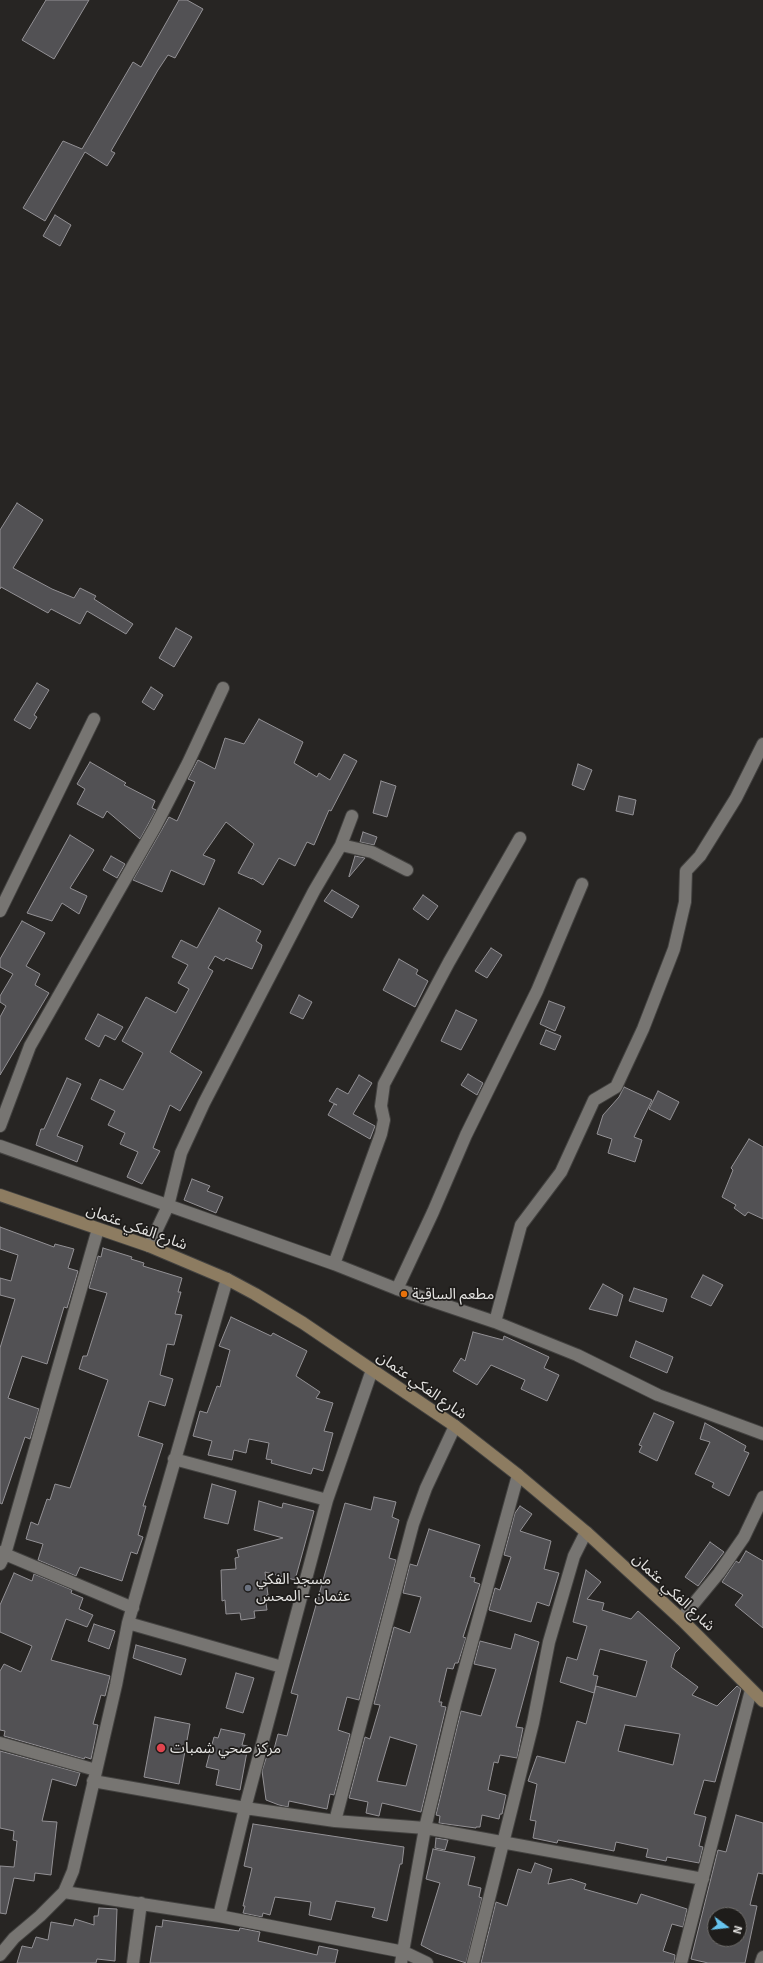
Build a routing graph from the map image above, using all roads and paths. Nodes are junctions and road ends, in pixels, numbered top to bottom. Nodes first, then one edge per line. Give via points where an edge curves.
1 (223, 688) dead end
2 (94, 719) dead end
3 (763, 744) edge
4 (352, 816) dead end
5 (520, 838) dead end
6 (341, 846) junction
7 (407, 870) dead end
8 (582, 884) dead end
9 (0, 911) edge
10 (0, 1126) edge
11 (0, 1146) edge
12 (0, 1195) edge
13 (168, 1206) junction
14 (98, 1229) junction
15 (149, 1246) junction
16 (334, 1264) junction
17 (227, 1279) junction
18 (397, 1289) junction
19 (495, 1322) junction
20 (372, 1370) junction
21 (455, 1426) junction
22 (763, 1434) edge
23 (174, 1459) junction
24 (518, 1475) junction
25 (763, 1497) edge
26 (327, 1500) junction
27 (586, 1532) junction
28 (2, 1556) edge
29 (133, 1608) junction
30 (681, 1619) junction
31 (128, 1623) junction
32 (282, 1667) junction
33 (751, 1690) junction
34 (763, 1701) edge
35 (0, 1744) edge
36 (95, 1776) junction
37 (245, 1808) junction
38 (335, 1821) junction
39 (424, 1828) junction
40 (504, 1844) junction
41 (703, 1879) junction
42 (64, 1892) junction
43 (141, 1903) junction
44 (219, 1916) junction
45 (0, 1955) edge
46 (403, 1957) edge
47 (763, 1957) edge
48 (133, 1963) edge
49 (427, 1963) edge
50 (473, 1963) edge
51 (681, 1963) edge
52 (761, 1963) edge

1 - 10 street via 155,827 30,1046
2 - 9 street
3 - 19 street via 736,798 700,856 686,871 685,902 674,949 643,1029 616,1087 594,1100 561,1172 521,1226
4 - 6 street
5 - 16 street via 449,962 384,1084 381,1106 384,1120 381,1134
6 - 7 street via 372,852
6 - 13 street via 314,891 204,1103 181,1154
8 - 18 street via 537,991 466,1134
11 - 13 street
12 - 14 street, شارع الفكي عثمان
13 - 15 street
13 - 16 street
14 - 15 street, شارع الفكي عثمان
14 - 28 street
15 - 17 street, شارع الفكي عثمان
16 - 18 street
17 - 20 street, شارع الفكي عثمان via 303,1323
17 - 23 street
18 - 19 street
19 - 22 street via 577,1355 658,1396
20 - 21 street, شارع الفكي عثمان
20 - 26 street
21 - 24 street, شارع الفكي عثمان
21 - 38 street via 426,1488 413,1524
23 - 26 street
23 - 29 street
24 - 27 street, شارع الفكي عثمان
24 - 39 street
25 - 30 street via 744,1537 719,1573
26 - 32 street
27 - 30 street, شارع الفكي عثمان
27 - 40 street via 574,1556 549,1642
28 - 29 street
29 - 31 street
30 - 33 street, شارع الفكي عثمان
31 - 32 street
31 - 36 street
32 - 37 street
33 - 34 street, شارع الفكي عثمان
33 - 41 street
35 - 36 street
36 - 37 street
36 - 42 street via 74,1867
37 - 38 street
37 - 44 street
38 - 39 street
39 - 40 street
39 - 46 street
40 - 41 street
40 - 50 street
41 - 51 street
42 - 43 street
42 - 45 street via 14,1938
43 - 44 street
43 - 48 street
44 - 46 street
46 - 49 street
47 - 52 street

